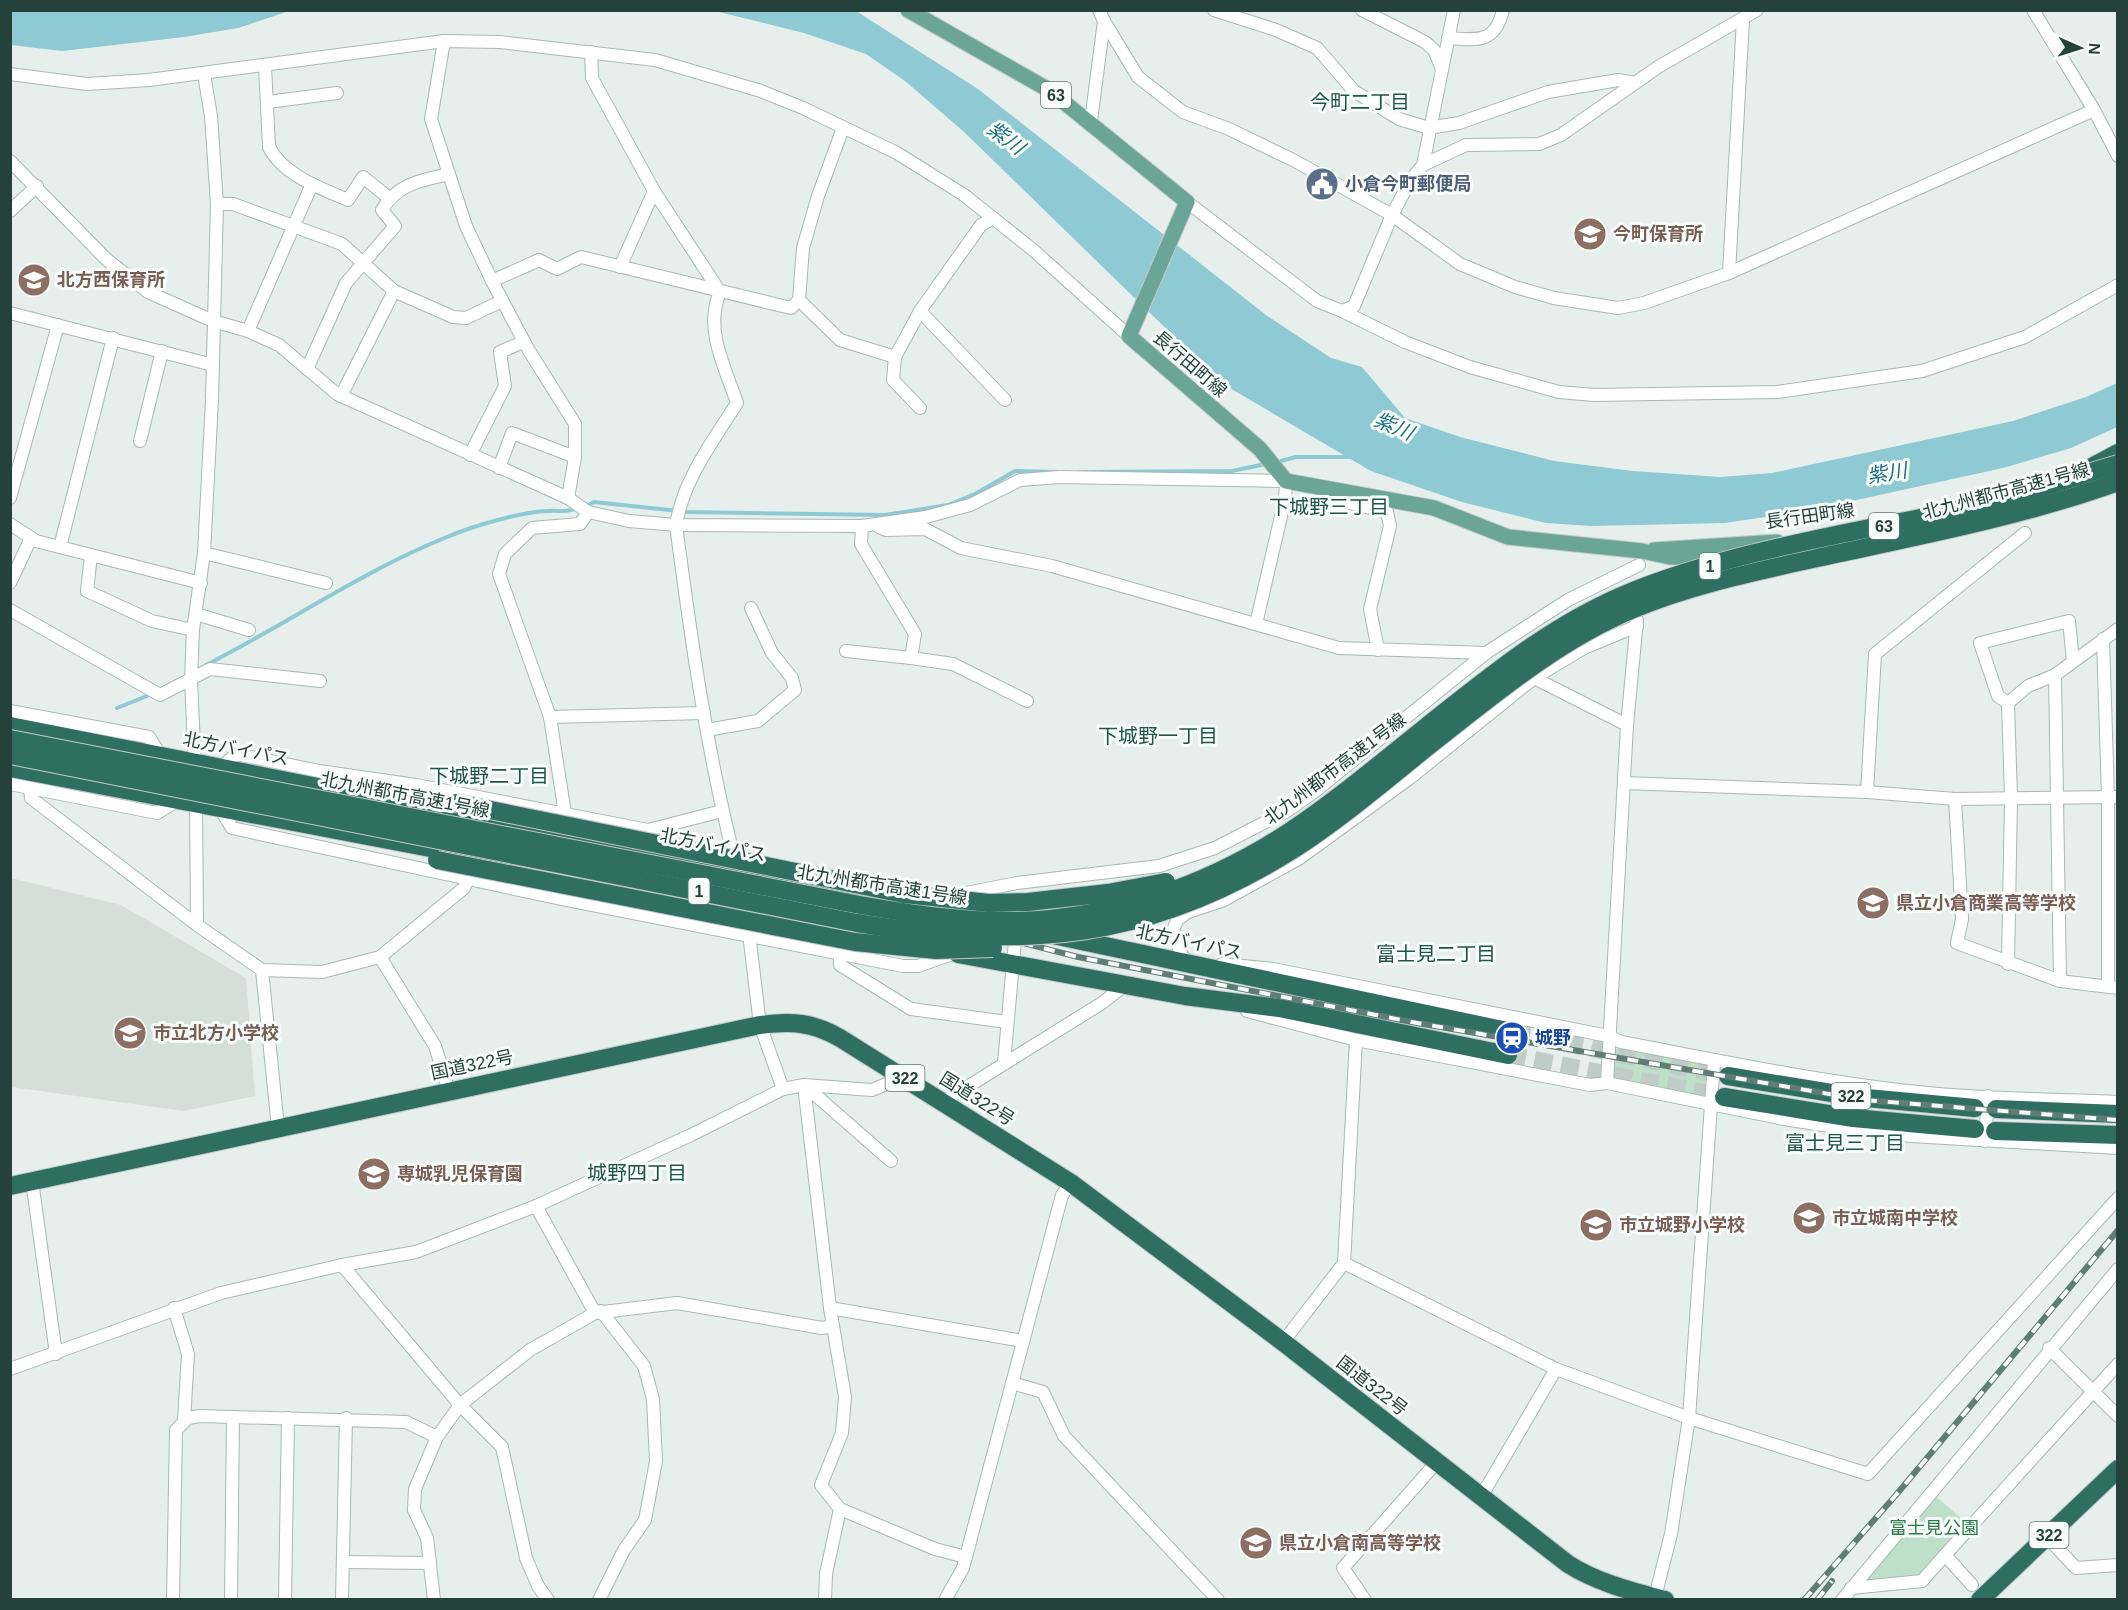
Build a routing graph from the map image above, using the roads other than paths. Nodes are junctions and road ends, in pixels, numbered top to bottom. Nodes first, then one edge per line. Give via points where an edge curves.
1 (908, 10) edge
2 (1214, 10) edge
3 (1362, 10) edge
4 (1454, 10) edge
5 (1503, 10) edge
6 (1757, 10) edge
7 (2032, 10) edge
8 (1102, 16) edge
9 (1743, 19) junction
10 (1448, 38) junction
11 (444, 41) junction
12 (591, 52) junction
13 (265, 66) junction
14 (1442, 69) junction
15 (10, 74) edge
16 (204, 74) junction
17 (1635, 83) junction
18 (338, 93) dead end
19 (268, 102) junction
20 (2094, 110) junction
21 (1091, 122) junction
22 (843, 128) junction
23 (1429, 128) junction
24 (2118, 156) edge
25 (10, 161) edge
26 (1423, 165) junction
27 (449, 174) junction
28 (312, 184) junction
29 (37, 186) junction
30 (654, 191) junction
31 (389, 198) junction
32 (217, 204) junction
33 (1186, 206) junction
34 (10, 211) edge
35 (1392, 215) junction
36 (993, 218) junction
37 (295, 227) junction
38 (362, 263) junction
39 (620, 267) junction
40 (1729, 273) junction
41 (492, 281) junction
42 (2118, 285) edge
43 (394, 291) junction
44 (720, 292) junction
45 (799, 300) junction
46 (502, 301) junction
47 (920, 311) junction
48 (1342, 311) junction
49 (10, 313) edge
50 (213, 321) junction
51 (58, 325) junction
52 (249, 330) junction
53 (1131, 330) junction
54 (113, 338) junction
55 (524, 342) junction
56 (162, 351) junction
57 (895, 357) junction
58 (213, 365) junction
59 (307, 369) junction
60 (341, 396) junction
61 (1005, 400) dead end
62 (920, 408) dead end
63 (140, 441) dead end
64 (2118, 453) edge
65 (470, 455) junction
66 (575, 457) junction
67 (2118, 462) edge
68 (15, 465) edge
69 (499, 468) junction
70 (2073, 477) junction
71 (1286, 481) junction
72 (2118, 484) edge
73 (1327, 487) junction
74 (10, 498) edge
75 (568, 498) junction
76 (588, 512) junction
77 (10, 524) edge
78 (676, 525) junction
79 (867, 525) junction
80 (2025, 534) dead end
81 (31, 538) junction
82 (60, 547) junction
83 (204, 553) junction
84 (92, 555) junction
85 (1640, 558) junction
86 (10, 583) edge
87 (201, 583) junction
88 (326, 583) dead end
89 (751, 608) dead end
90 (10, 610) edge
91 (196, 614) junction
92 (1256, 624) junction
93 (1636, 626) junction
94 (2118, 628) edge
95 (193, 630) junction
96 (249, 630) dead end
97 (2103, 639) junction
98 (1378, 650) junction
99 (846, 651) dead end
100 (1486, 653) junction
101 (911, 658) junction
102 (2073, 661) junction
103 (2055, 675) junction
104 (1534, 678) junction
105 (191, 680) junction
106 (320, 681) dead end
107 (1027, 701) dead end
108 (2008, 703) junction
109 (10, 711) edge
110 (704, 713) junction
111 (550, 717) junction
112 (1628, 725) junction
113 (10, 726) edge
114 (707, 730) junction
115 (10, 739) edge
116 (10, 755) edge
117 (160, 755) junction
118 (195, 762) junction
119 (222, 767) junction
120 (10, 768) edge
121 (1624, 783) junction
122 (10, 784) edge
123 (1355, 784) junction
124 (30, 788) junction
125 (347, 792) junction
126 (1867, 792) junction
127 (2056, 797) junction
128 (2113, 797) edge
129 (2011, 798) junction
130 (1954, 799) junction
131 (177, 801) junction
132 (196, 805) junction
133 (221, 810) junction
134 (722, 811) junction
135 (565, 814) junction
136 (249, 816) junction
137 (737, 871) junction
138 (468, 879) junction
139 (1017, 884) junction
140 (909, 904) junction
141 (1183, 905) junction
142 (746, 911) junction
143 (197, 925) junction
144 (1016, 927) junction
145 (751, 935) junction
146 (955, 953) junction
147 (840, 954) junction
148 (380, 957) junction
149 (1185, 962) junction
150 (1014, 963) junction
151 (2008, 964) junction
152 (262, 970) junction
153 (2060, 981) junction
154 (1125, 985) junction
155 (2113, 987) edge
156 (1185, 996) junction
157 (1007, 1022) junction
158 (760, 1025) junction
159 (1512, 1032) tunnel mouth
160 (1608, 1036) junction
161 (1356, 1040) junction
162 (1508, 1055) tunnel mouth
163 (1714, 1062) junction
164 (1004, 1063) junction
165 (1728, 1076) tunnel mouth
166 (903, 1077) junction
167 (1607, 1083) junction
168 (804, 1085) junction
169 (783, 1089) junction
170 (449, 1091) junction
171 (1717, 1100) junction
172 (943, 1102) junction
173 (2118, 1102) edge
174 (1986, 1104) junction
175 (2118, 1114) edge
176 (278, 1128) junction
177 (1985, 1134) junction
178 (2118, 1135) edge
179 (2118, 1148) edge
180 (891, 1161) dead end
181 (32, 1181) junction
182 (1071, 1183) junction
183 (10, 1185) edge
184 (2118, 1198) edge
185 (536, 1206) junction
186 (1344, 1263) junction
187 (342, 1265) junction
188 (2118, 1269) edge
189 (174, 1308) junction
190 (830, 1308) junction
191 (598, 1312) junction
192 (833, 1326) junction
193 (1023, 1341) junction
194 (1282, 1342) junction
195 (2049, 1348) junction
196 (56, 1354) junction
197 (2118, 1365) edge
198 (10, 1369) edge
199 (1556, 1369) junction
200 (1012, 1383) junction
201 (2093, 1391) junction
202 (460, 1405) junction
203 (2118, 1416) edge
204 (233, 1417) junction
205 (288, 1418) junction
206 (346, 1418) junction
207 (1689, 1419) junction
208 (184, 1421) junction
209 (437, 1437) junction
210 (1436, 1463) junction
211 (2118, 1469) edge
212 (1481, 1497) junction
213 (840, 1509) junction
214 (2047, 1537) junction
215 (1945, 1555) junction
216 (966, 1557) junction
217 (343, 1562) junction
218 (430, 1563) junction
219 (2118, 1565) edge
220 (1851, 1588) junction
221 (1976, 1592) edge
222 (1660, 1598) edge
223 (173, 1599) edge
224 (231, 1599) edge
225 (285, 1599) edge
226 (342, 1599) edge
227 (434, 1599) edge
228 (548, 1599) edge
229 (599, 1599) edge
230 (825, 1599) edge
231 (945, 1599) edge
232 (1218, 1599) edge
233 (1365, 1599) edge
234 (1842, 1599) edge

1 - 21 main road, 63 via 1049,90
2 - 23 street via 1317,48 1354,91 1399,119
3 - 14 street via 1425,42 1434,50
4 - 10 street
5 - 10 street via 1492,34 1478,40
6 - 9 street
7 - 20 street
8 - 21 street
8 - 35 street via 1138,77 1183,112 1261,144
9 - 17 street
9 - 40 street
10 - 14 street
11 - 12 street via 500,42
11 - 13 street
11 - 27 street via 431,119
12 - 22 street via 655,60 704,73 792,103
12 - 30 street via 592,78
13 - 16 street
13 - 19 street
14 - 23 street
15 - 16 street via 87,84
16 - 32 street
17 - 23 street via 1618,80 1548,92 1459,123
17 - 26 street via 1561,135 1539,144 1466,145
18 - 19 street
19 - 28 street via 269,147 274,158
20 - 24 street
20 - 40 street
21 - 33 main road, 63
22 - 36 street via 897,153
22 - 45 street via 803,248
23 - 26 street
25 - 29 street
26 - 35 street
27 - 31 street via 408,183
27 - 41 street via 466,226
28 - 31 street via 348,200 363,177
28 - 37 street
29 - 34 street
29 - 50 street via 106,259 148,292
30 - 39 street
30 - 44 street
31 - 38 street via 381,210 395,226
32 - 37 street via 233,204
32 - 50 street
33 - 48 street via 1317,301
33 - 53 main road, 長行田町線
35 - 40 street via 1460,264 1554,298 1618,308 1654,300
35 - 48 street via 1354,306
36 - 47 street via 981,225
36 - 53 street
37 - 38 street via 342,244
37 - 52 street
38 - 43 street
38 - 59 street via 346,283
39 - 41 street via 581,258 557,269 539,260
39 - 44 street
41 - 46 street
42 - 48 street via 2025,338 1922,371 1777,392 1559,392 1470,367 1405,342
43 - 46 street via 453,317 466,318
43 - 60 street
44 - 45 street via 791,308
44 - 78 street via 713,309 714,334 737,403 693,471 680,499
45 - 57 street via 840,340
46 - 55 street
47 - 57 street
47 - 61 street
49 - 51 street
50 - 52 street
50 - 58 street
51 - 54 street
51 - 68 street
52 - 59 street via 279,345
53 - 71 main road, 長行田町線 via 1260,449
54 - 56 street
54 - 82 street
55 - 65 street via 500,352 505,386
55 - 66 street via 575,424
56 - 58 street
56 - 63 street
57 - 62 street via 893,380
58 - 83 street
59 - 60 street
60 - 65 street
64 - 70 highway, bridge
65 - 69 street
66 - 69 street via 512,433
66 - 75 street
67 - 70 highway, 北九州都市高速1号線 / 1, bridge
67 - 85 main road, 長行田町線 / 63 via 2049,488 1927,519 1776,543 1670,547
68 - 74 street
69 - 75 street
70 - 123 highway, 北九州都市高速1号線 / 1, bridge via 1997,501 1708,566 1625,594 1535,643
71 - 73 main road, 長行田町線 / 63
71 - 79 street via 1059,477 1020,480 970,505 926,517
71 - 92 street
72 - 85 main road, 長行田町線 / 63 via 2072,500 1930,535 1768,557
72 - 141 highway, 北九州都市高速1号線 / 1, bridge via 1990,520 1748,573 1631,610 1553,651 1296,848 1256,872
73 - 85 main road, 長行田町線 / 63 via 1434,508 1508,537
73 - 98 street via 1324,497 1387,512 1390,526 1370,609
75 - 76 street
76 - 78 street
76 - 111 street via 580,524 532,528 505,554 499,574
77 - 81 street
78 - 79 street
78 - 110 street
79 - 92 street via 886,530 925,530 961,548 1052,566
79 - 101 street via 861,544 915,634
80 - 126 street via 1875,654
81 - 82 street
81 - 86 street
82 - 84 street
83 - 87 street
83 - 88 street
84 - 87 street
84 - 95 street via 87,591 152,621
85 - 93 street
85 - 100 street
87 - 91 street
89 - 114 street via 772,652 792,678 795,690 758,721
90 - 105 street via 160,695
91 - 95 street
91 - 96 street
92 - 98 street via 1339,648
93 - 104 street via 1584,648
93 - 112 street
94 - 97 street
95 - 105 street
97 - 102 street
97 - 128 street
98 - 100 street
99 - 101 street
100 - 139 street via 1314,792 1215,849 1159,866
101 - 107 street via 953,664
102 - 103 street
102 - 108 street via 2069,621 1980,643 1998,696
103 - 108 street via 2028,686
103 - 127 street
104 - 112 street
104 - 149 street via 1410,778 1300,858 1224,900 1188,912 1177,920 1174,936
105 - 106 street via 210,669
105 - 118 street
108 - 129 street
109 - 117 street via 149,737
110 - 111 street
110 - 114 street
111 - 135 street
112 - 121 street
113 - 117 highway, 北方バイパス
114 - 134 street
115 - 123 highway, 北九州都市高速1号線 / 1, bridge via 860,906 980,920 1058,918 1178,890 1252,855
116 - 141 highway, 北九州都市高速1号線 / 1, bridge via 897,929 981,937 1060,935 1102,928
117 - 118 highway, 北方バイパス
118 - 119 highway, 北方バイパス
118 - 132 street
119 - 125 highway, 北方バイパス
119 - 135 street via 236,754
120 - 131 highway
121 - 126 street
121 - 160 street
122 - 124 street
123 - 125 highway, bridge via 1251,849 1214,867 1166,882 1108,893 989,903 904,894 456,803
124 - 131 street via 157,813
124 - 143 street via 31,798
125 - 137 highway, 北方バイパス
126 - 130 street
127 - 128 street
127 - 129 street
127 - 153 street
128 - 155 street
129 - 130 street
129 - 151 street
130 - 151 street via 1962,919 1957,943
131 - 132 highway
132 - 133 highway
132 - 143 street
133 - 136 highway
133 - 138 street via 232,828
134 - 135 street via 648,830
134 - 137 street
136 - 141 highway, bridge via 437,860 812,935 898,947 936,950 1058,943 1142,923
136 - 142 highway
137 - 140 highway, 北方バイパス
137 - 142 street
138 - 145 street
138 - 148 street via 464,888
139 - 140 street
139 - 144 street
140 - 144 highway, 北方バイパス
142 - 145 street
142 - 146 highway
143 - 152 street
144 - 149 highway, 北方バイパス
144 - 150 street
145 - 147 street
145 - 158 street
146 - 147 street via 918,966
146 - 150 highway
147 - 157 street via 840,965 911,1009
148 - 152 street via 322,972
148 - 170 street via 435,1046
149 - 159 highway, 北方バイパス
149 - 160 street via 1273,969
150 - 154 highway
150 - 157 street
151 - 153 street
152 - 176 street
153 - 155 street
154 - 156 highway
154 - 164 street
156 - 161 street
156 - 162 highway via 1279,1008
157 - 164 street
158 - 166 highway, 国道322号 / 322 via 812,1024
158 - 169 street
158 - 170 highway, 国道322号 / 322
160 - 163 street
160 - 167 street
161 - 167 street via 1590,1085
161 - 186 street
163 - 171 street
163 - 174 street
164 - 172 street
165 - 174 highway, 322 via 1856,1097
166 - 168 street via 872,1090
166 - 172 highway, 国道322号 / 322
167 - 171 street
168 - 169 street
168 - 180 street
168 - 190 street
169 - 185 street via 691,1136
170 - 176 highway, 国道322号 / 322
171 - 177 highway, 322
171 - 207 street
172 - 182 highway, 国道322号 / 322
173 - 174 street
174 - 175 highway, 322
174 - 177 street
176 - 181 highway, 国道322号 / 322
177 - 178 highway, 322
177 - 179 street
181 - 183 highway, 国道322号 / 322
181 - 196 street
182 - 193 street via 1062,1195
182 - 194 highway, 国道322号 / 322
184 - 207 street via 1868,1474
185 - 187 street via 416,1252
185 - 191 street
186 - 194 street
186 - 199 street
187 - 189 street
187 - 202 street
188 - 195 street
189 - 196 street
189 - 208 street via 188,1354
190 - 192 street
190 - 193 street
191 - 192 street via 677,1303 822,1328
191 - 202 street via 530,1350
191 - 229 street via 644,1366 653,1399 656,1461 645,1520 624,1550
192 - 213 street via 845,1397 842,1433 821,1485
193 - 200 street
194 - 210 highway, 国道322号 / 322
195 - 201 street
195 - 220 street
196 - 198 street
197 - 201 street
199 - 207 street
199 - 212 street
200 - 216 street
200 - 232 street via 1043,1392 1064,1436
201 - 203 street
201 - 215 street
202 - 209 street
202 - 228 street via 502,1447 526,1558
204 - 205 street
204 - 208 street via 200,1416
204 - 224 street
205 - 206 street
205 - 225 street
206 - 209 street via 406,1422
206 - 217 street
207 - 222 street
208 - 223 street via 176,1430
209 - 218 street via 415,1489 414,1510 427,1538
210 - 212 highway, 国道322号 / 322
210 - 233 street via 1343,1568
211 - 214 highway, 322
212 - 222 highway, 国道322号 / 322 via 1588,1576
213 - 216 street via 935,1549
213 - 230 street via 826,1574
214 - 219 street via 2076,1568
214 - 221 highway, 322
215 - 220 street via 1922,1581
215 - 221 street
216 - 231 street
217 - 218 street
217 - 226 street
218 - 227 street
220 - 234 street

